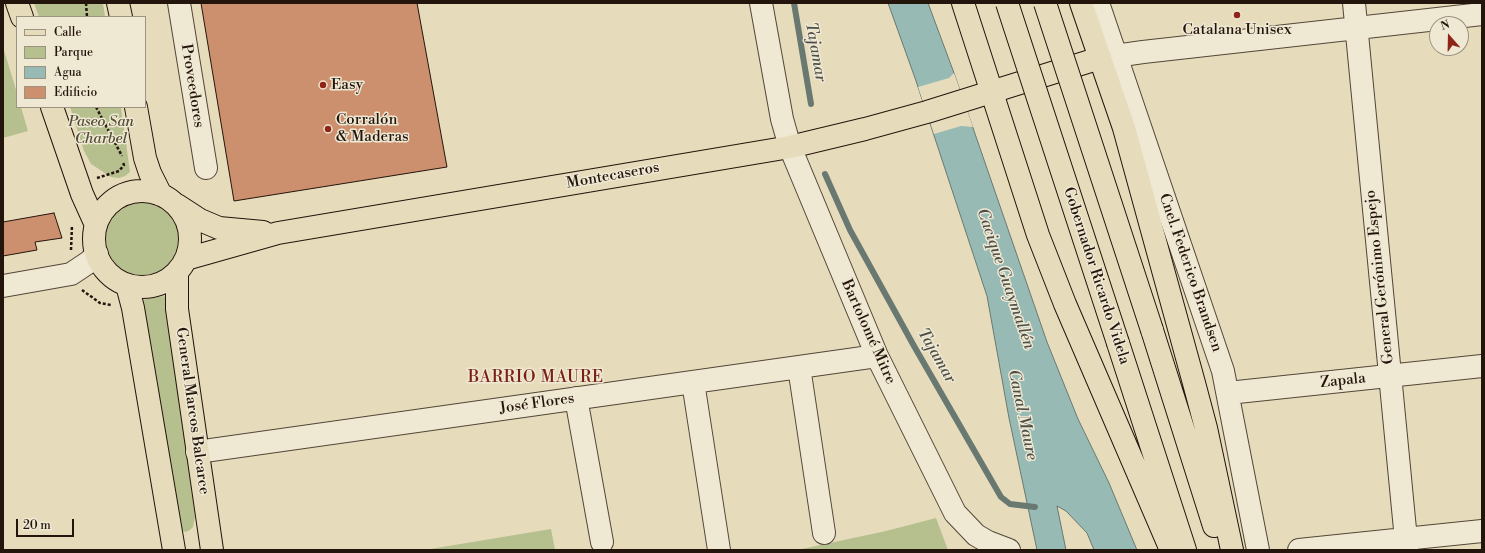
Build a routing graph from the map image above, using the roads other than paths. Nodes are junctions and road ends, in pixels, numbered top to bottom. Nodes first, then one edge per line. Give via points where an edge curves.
1 (17, 3) edge
2 (118, 3) edge
3 (179, 3) edge
4 (761, 3) edge
5 (963, 3) edge
6 (1007, 3) edge
7 (1045, 3) edge
8 (1081, 3) edge
9 (1098, 3) edge
10 (1354, 3) edge
11 (1482, 14) edge
12 (22, 16) edge
13 (121, 16) edge
14 (1356, 29) junction
15 (1108, 57) junction
16 (992, 92) junction
17 (52, 108) edge
18 (136, 108) edge
19 (790, 147) junction
20 (206, 168) dead end
21 (168, 200) junction
22 (96, 225) junction
23 (278, 233) junction
24 (97, 254) junction
25 (182, 265) junction
26 (127, 285) junction
27 (3, 286) edge
28 (877, 356) junction
29 (1482, 366) edge
30 (799, 367) junction
31 (1390, 377) junction
32 (693, 382) junction
33 (1228, 393) junction
34 (576, 398) junction
35 (197, 452) junction
36 (1482, 531) edge
37 (824, 533) dead end
38 (602, 542) dead end
39 (1407, 545) edge
40 (174, 550) edge
41 (212, 550) edge
42 (719, 550) edge
43 (1009, 550) edge
44 (1171, 550) edge
45 (1185, 550) edge
46 (1222, 550) edge
47 (1232, 550) edge
48 (1258, 550) edge
49 (1299, 550) edge

1 - 12 main road
2 - 13 main road
3 - 20 street, Proveedores
4 - 19 street, Bartolomé Mitre via 782,119
5 - 16 main road
6 - 45 main road, Gobernador Ricardo Videla, bridge
7 - 46 main road, bridge
8 - 15 main road
9 - 15 street, Cnel. Federico Brandsen
10 - 14 street, General Gerónimo Espejo
11 - 14 street
14 - 15 street
14 - 31 street, General Gerónimo Espejo
15 - 16 main road, Montecaseros
15 - 33 street, Cnel. Federico Brandsen via 1223,371
15 - 47 main road via 1124,128 1206,428
16 - 19 main road, Montecaseros via 865,129
16 - 44 main road via 1038,235
17 - 22 main road via 80,188
18 - 21 main road via 150,173
19 - 23 main road, Montecaseros
19 - 28 street, Bartolomé Mitre
21 - 22 main road via 151,192 122,196 105,210
21 - 23 main road, Montecaseros via 200,220 219,228
21 - 25 main road via 183,215 189,228 190,248
22 - 24 main road via 94,242
23 - 25 main road, Montecaseros
24 - 26 main road via 101,265 108,273
24 - 27 street via 71,274
25 - 26 main road via 168,280 157,285
25 - 35 main road, General Marcos Balcarce via 177,309
26 - 40 main road
28 - 30 street, José Flores
28 - 43 street, Bartolomé Mitre via 955,513 976,535
29 - 31 street, Zapala
30 - 32 street, José Flores
30 - 37 street
31 - 33 street, Zapala
31 - 39 street, General Gerónimo Espejo
32 - 34 street, José Flores
32 - 42 street
33 - 48 street, Cnel. Federico Brandsen
34 - 35 street, José Flores
34 - 38 street
35 - 41 main road, General Marcos Balcarce
36 - 39 street
39 - 49 street

